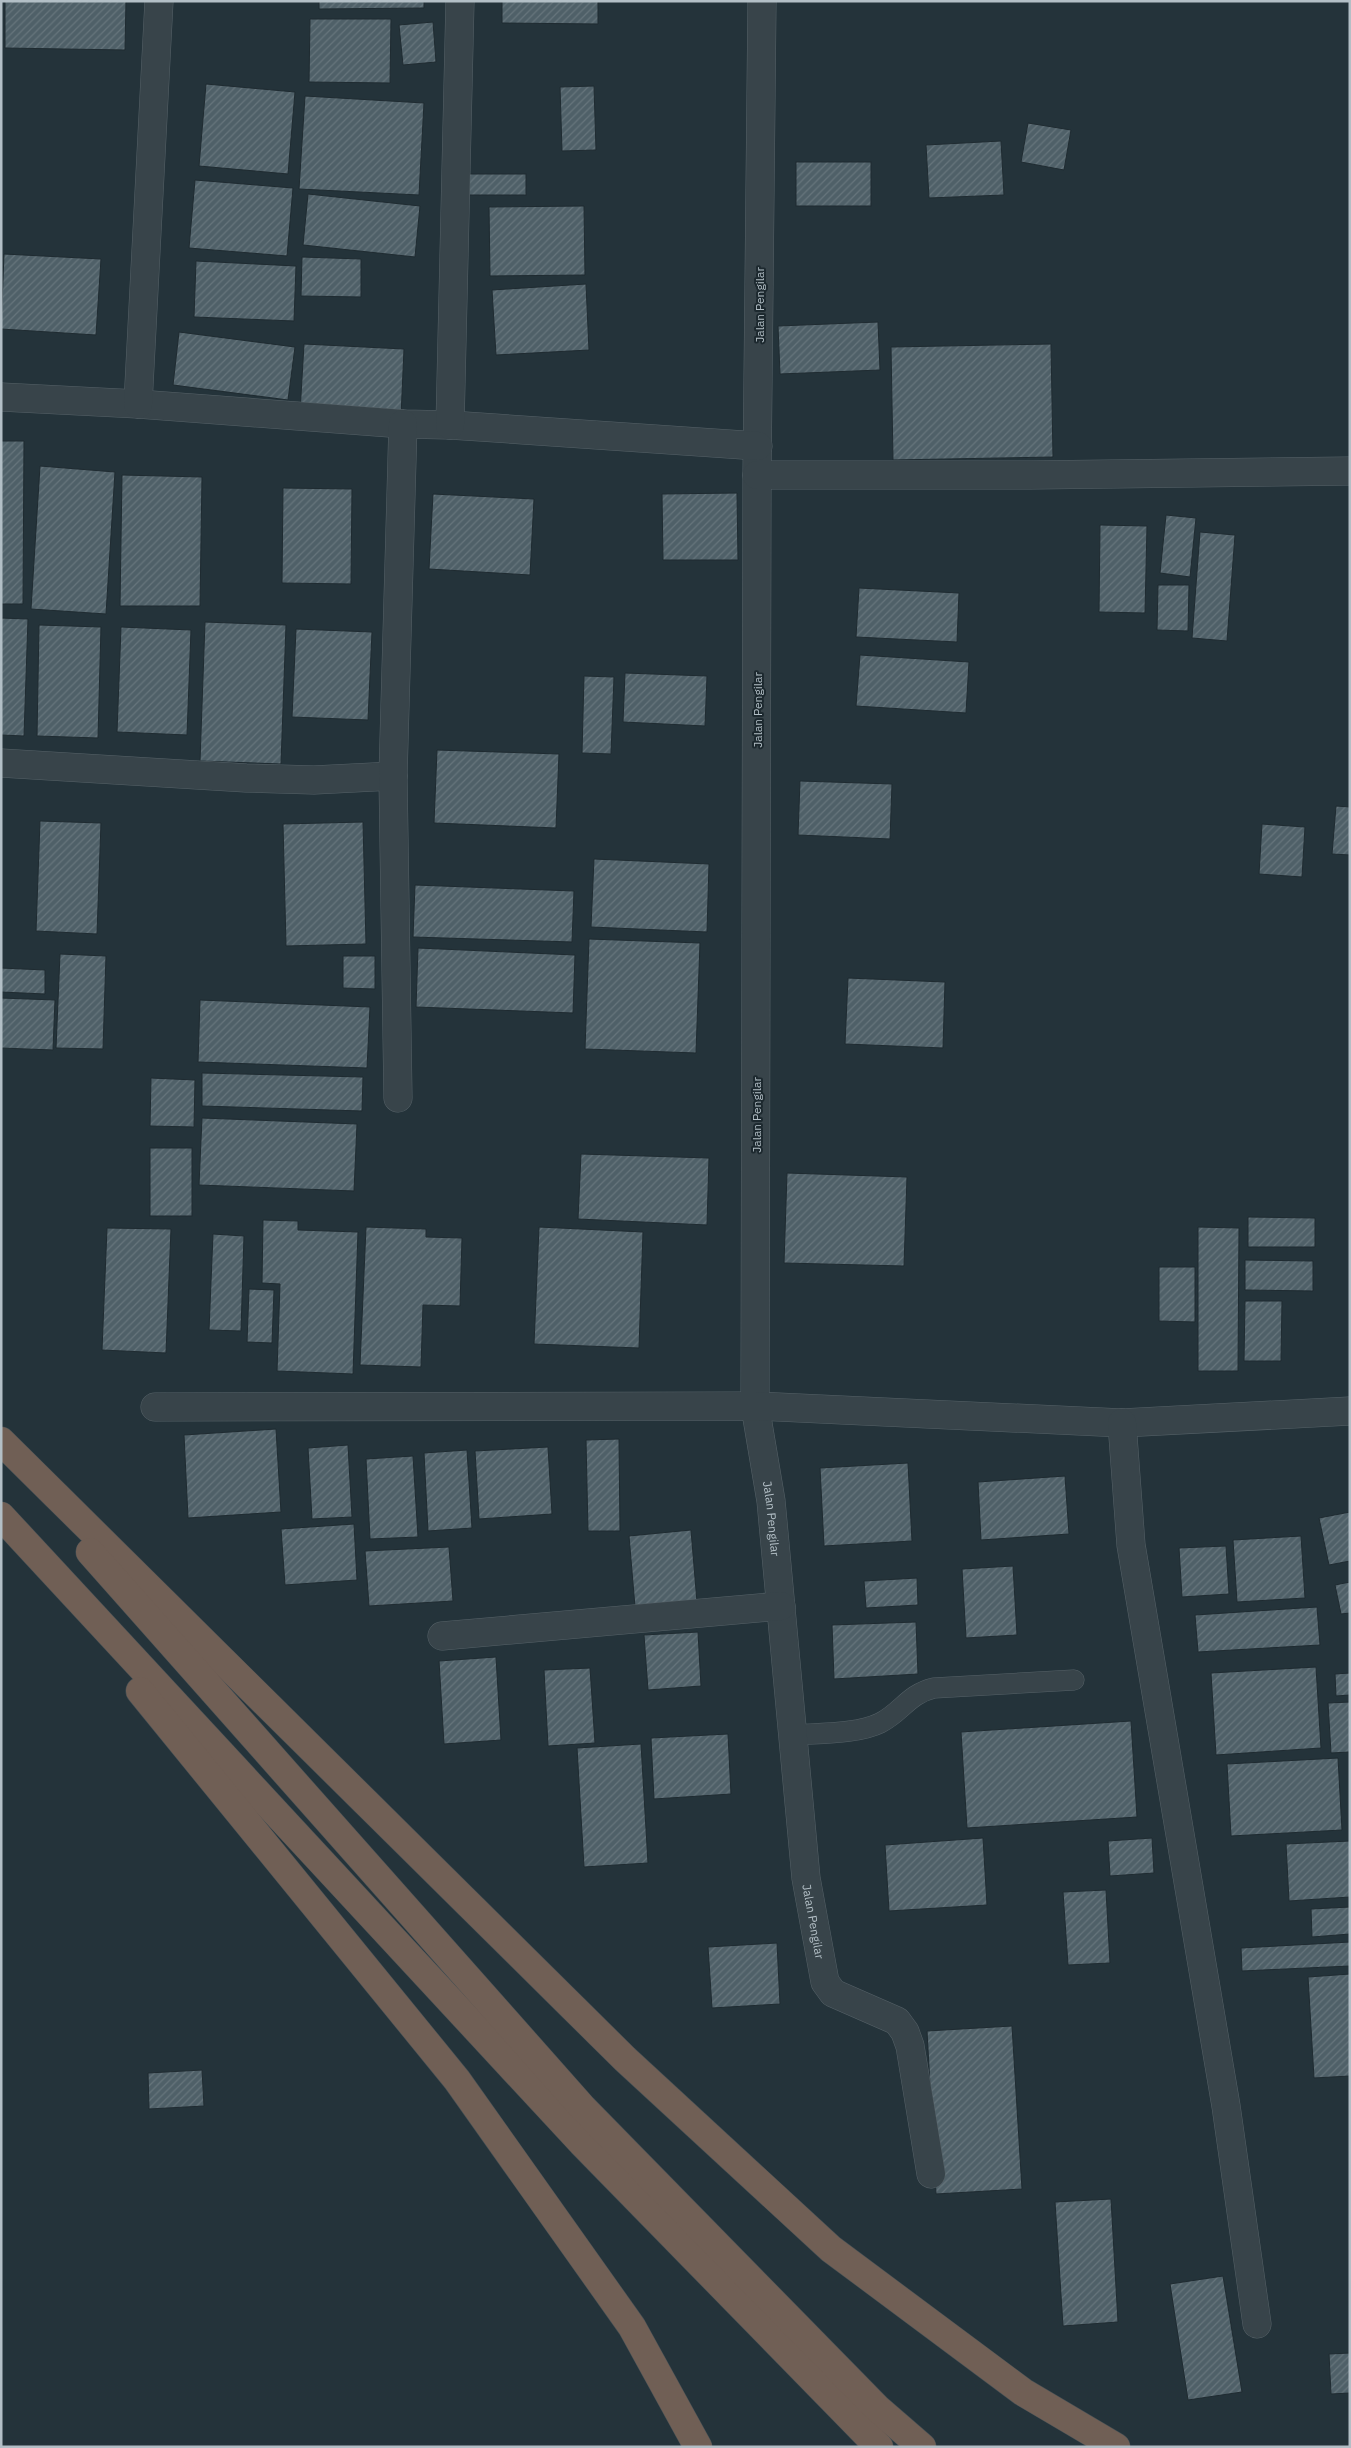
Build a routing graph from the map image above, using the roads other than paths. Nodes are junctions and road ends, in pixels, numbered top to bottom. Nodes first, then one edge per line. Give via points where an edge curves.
1 (159, 1) edge
2 (460, 1) edge
3 (762, 1) edge
4 (1, 398) edge
5 (138, 404) junction
6 (403, 424) junction
7 (450, 425) junction
8 (758, 446) junction
9 (1350, 471) edge
10 (757, 475) junction
11 (1, 763) edge
12 (393, 776) junction
13 (398, 1098) dead end
14 (755, 1406) junction
15 (155, 1407) dead end
16 (1350, 1411) edge
17 (1122, 1423) junction
18 (1, 1441) edge
19 (1, 1452) edge
20 (1, 1516) edge
21 (1, 1520) edge
22 (781, 1606) junction
23 (442, 1636) dead end
24 (1074, 1680) dead end
25 (793, 1735) junction
26 (931, 2174) dead end
27 (1257, 2324) dead end
28 (698, 2447) edge
29 (879, 2447) edge
30 (922, 2447) edge
31 (1116, 2447) edge

1 - 5 street
2 - 7 street
3 - 8 street, Jalan Pengilar
4 - 5 street
5 - 6 street
6 - 7 street
6 - 12 street
7 - 8 street
8 - 10 street, Jalan Pengilar
9 - 10 street
10 - 14 street, Jalan Pengilar
11 - 12 street via 314,780
12 - 13 street
14 - 15 street
14 - 17 street
14 - 22 street, Jalan Pengilar via 771,1501
16 - 17 street
17 - 27 street via 1131,1545 1226,2106
18 - 31 highway via 625,2059 831,2249 1023,2392
19 - 30 highway via 583,2108 877,2408
20 - 29 highway via 582,2143
21 - 28 highway via 457,2080 632,2327
22 - 23 street
22 - 25 street, Jalan Pengilar
24 - 25 lane via 928,1690 910,1698 879,1724 861,1729
25 - 26 street, Jalan Pengilar via 806,1878 825,1982 833,1993 897,2021 905,2032

